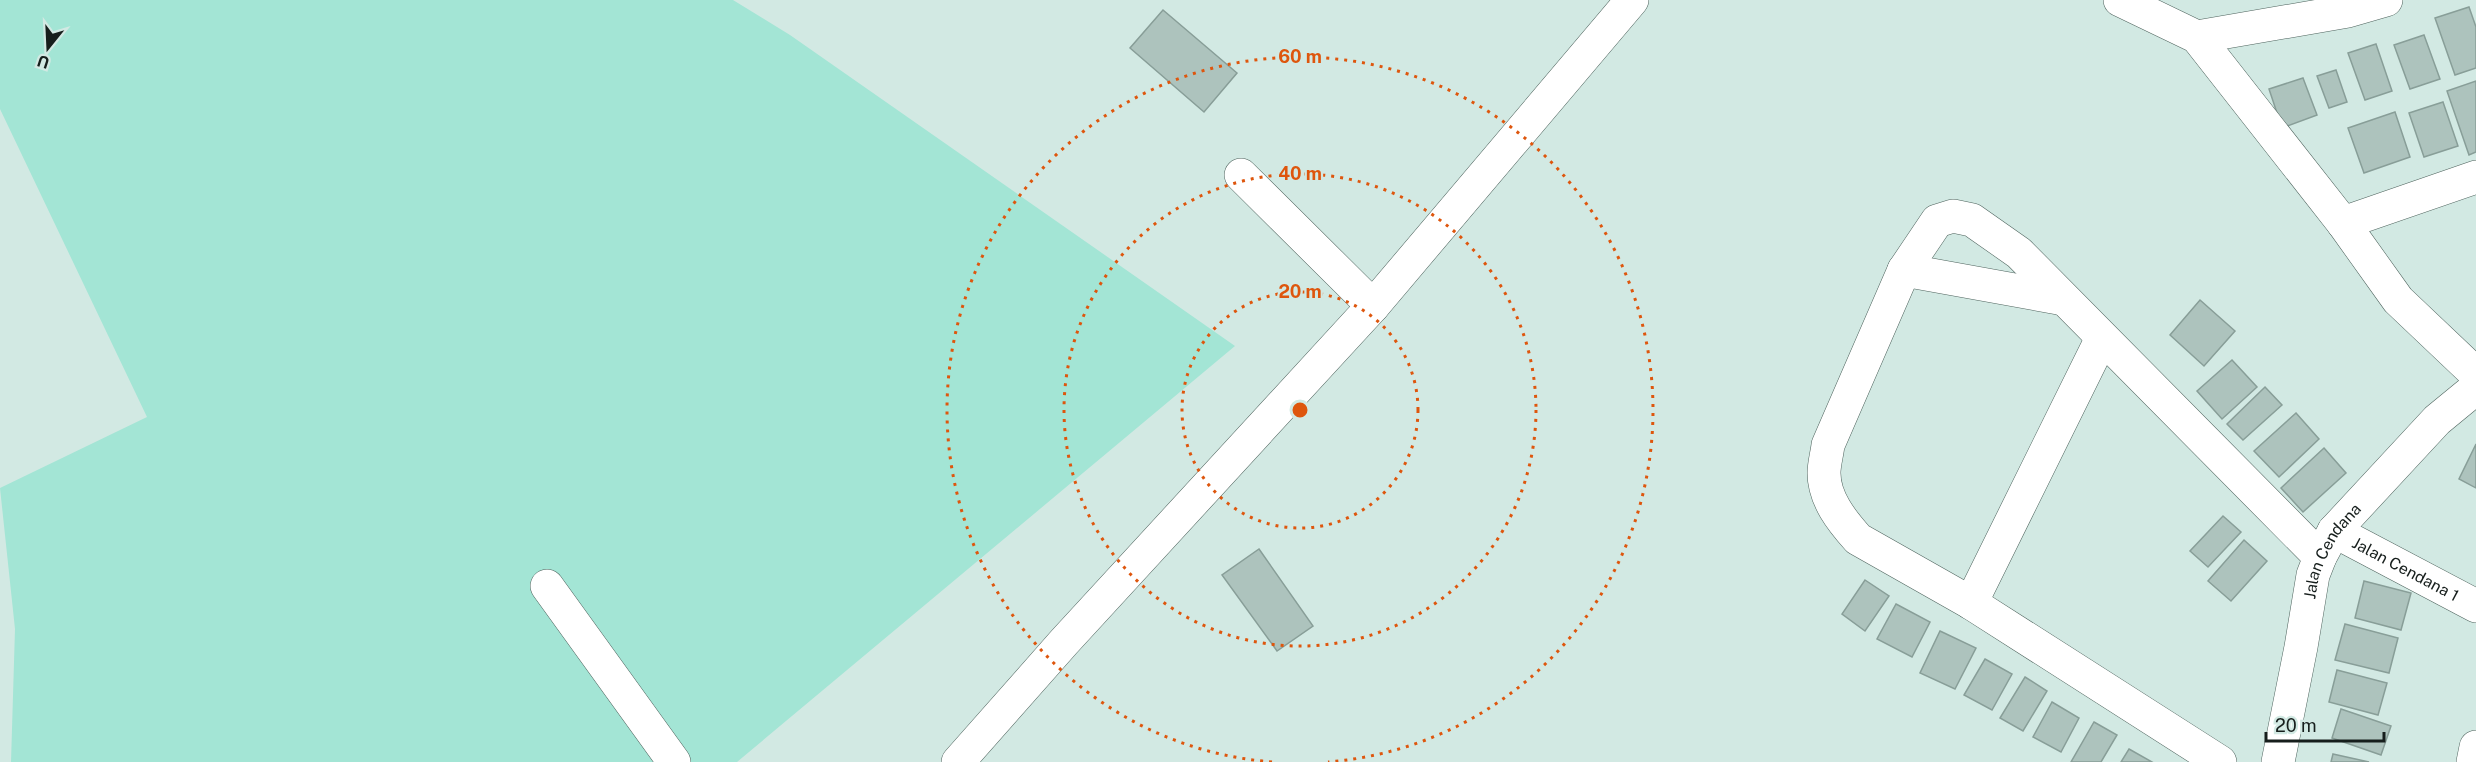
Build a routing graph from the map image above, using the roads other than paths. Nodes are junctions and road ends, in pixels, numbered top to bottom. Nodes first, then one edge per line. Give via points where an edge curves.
1 (1632, 0) edge
2 (2120, 0) edge
3 (2386, 0) edge
4 (2198, 37) junction
5 (1241, 175) dead end
6 (2476, 177) edge
7 (2343, 223) junction
8 (1904, 270) junction
9 (2064, 299) junction
10 (1373, 306) junction
11 (2102, 338) junction
12 (2476, 374) edge
13 (2476, 388) edge
14 (2327, 544) junction
15 (547, 586) dead end
16 (1971, 603) junction
17 (2476, 606) edge
18 (2476, 747) edge
19 (674, 762) edge
20 (958, 762) edge
21 (2220, 762) edge
22 (2278, 762) edge
23 (2473, 762) edge

1 - 10 street
2 - 4 street
3 - 4 street via 2348,11
4 - 7 street
5 - 10 street
6 - 7 street
7 - 12 street via 2398,300
8 - 9 street
8 - 9 street, Jalan Cendana 1 via 1937,222 1953,216 1972,220 1994,234 2019,253
8 - 16 street, Jalan Cendana 1 via 1828,445 1824,474 1831,503 1858,539
9 - 11 street, Jalan Cendana 1
10 - 20 street
11 - 14 street, Jalan Cendana 1
11 - 16 street
13 - 14 street, Jalan Cendana via 2437,420
14 - 17 street, Jalan Cendana 1
14 - 22 street, Jalan Cendana via 2313,575
15 - 19 street
16 - 21 street, Jalan Cendana 1
18 - 23 street

